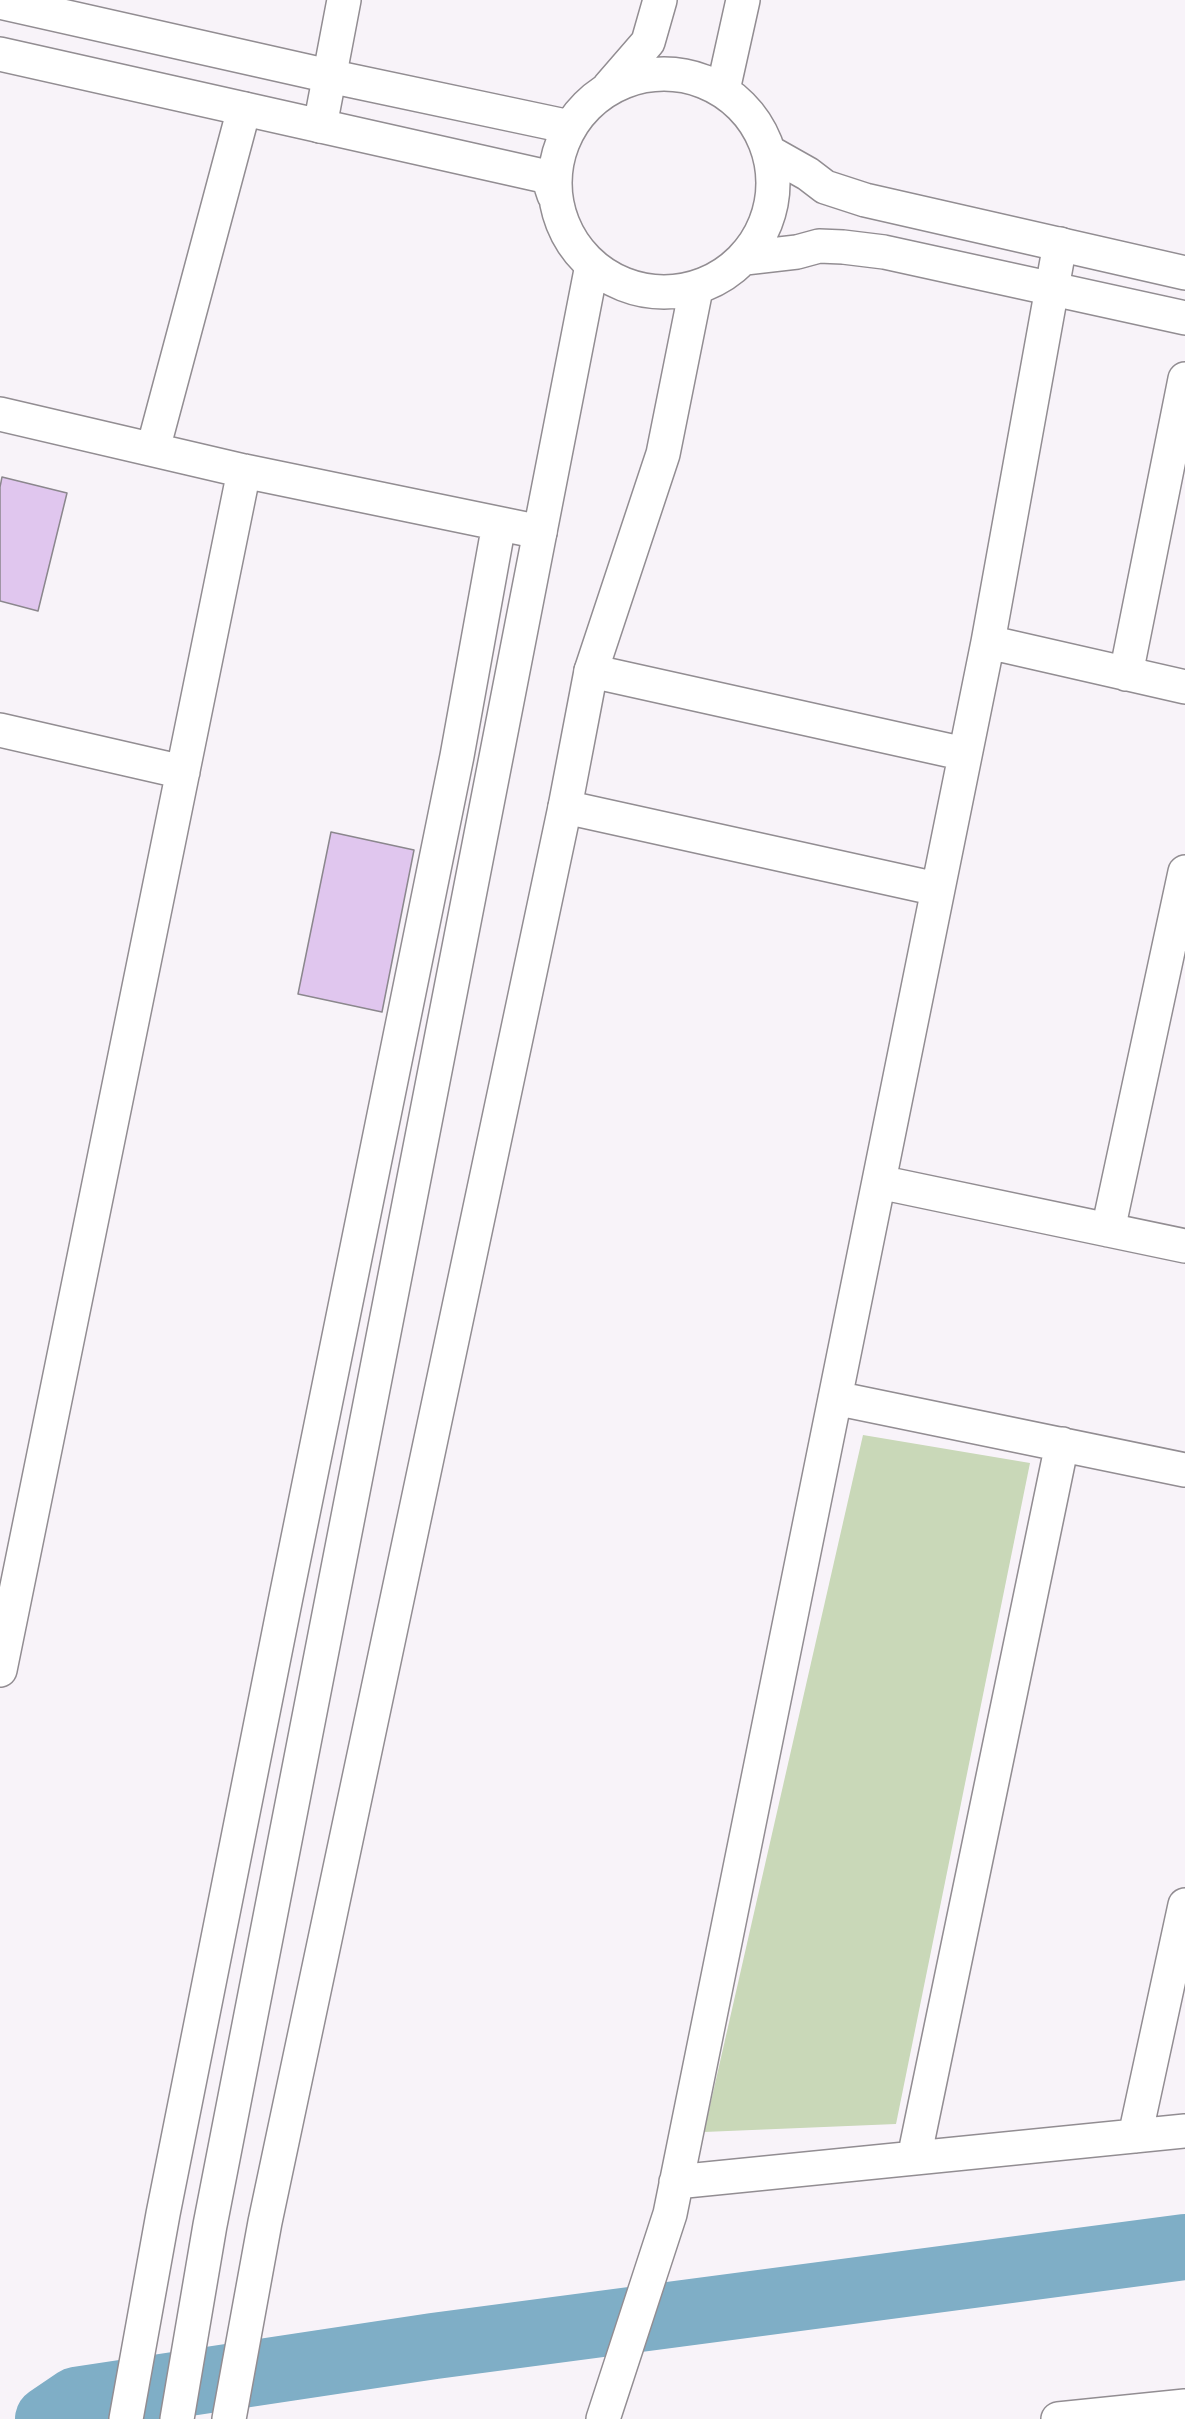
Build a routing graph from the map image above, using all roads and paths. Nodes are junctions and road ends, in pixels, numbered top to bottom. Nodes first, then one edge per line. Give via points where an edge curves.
1 (344, 0) edge
2 (660, 0) edge
3 (743, 0) edge
4 (0, 2) edge
5 (0, 54) edge
6 (329, 76) junction
7 (608, 88) junction
8 (723, 90) junction
9 (244, 109) junction
10 (320, 126) junction
11 (570, 127) junction
12 (769, 152) junction
13 (554, 195) junction
14 (1060, 244) junction
15 (745, 258) junction
16 (592, 265) junction
17 (1185, 273) edge
18 (696, 289) junction
19 (1052, 289) junction
20 (1185, 318) edge
21 (1185, 379) edge
22 (0, 414) edge
23 (153, 449) junction
24 (244, 471) junction
25 (499, 524) junction
26 (540, 532) junction
27 (988, 642) junction
28 (591, 671) junction
29 (1126, 674) junction
30 (1185, 687) edge
31 (0, 729) edge
32 (965, 754) junction
33 (183, 772) junction
34 (565, 807) junction
35 (1185, 872) edge
36 (938, 889) junction
37 (879, 1182) junction
38 (1108, 1230) junction
39 (1185, 1246) edge
40 (835, 1398) junction
41 (1062, 1444) junction
42 (1185, 1470) edge
43 (0, 1670) edge
44 (1185, 1905) edge
45 (1185, 2131) edge
46 (1135, 2136) junction
47 (914, 2158) junction
48 (676, 2182) junction
49 (1185, 2406) edge
50 (1141, 2415) edge
51 (126, 2419) edge
52 (177, 2419) edge
53 (229, 2419) edge
54 (603, 2419) edge
55 (1059, 2419) edge

1 - 6 street
2 - 7 street via 648,42
3 - 8 street
4 - 6 street
5 - 9 street
6 - 10 street
6 - 11 street
7 - 8 street via 644,75 688,76
7 - 11 street via 575,117
8 - 12 street via 751,117
9 - 10 street
9 - 23 street
10 - 13 street via 548,177
11 - 13 street via 558,151
12 - 14 street via 825,186 865,200
12 - 15 street via 773,188 765,225
13 - 16 street via 565,231 577,251
14 - 17 street
14 - 19 street
15 - 18 street via 729,272
15 - 19 street via 819,246 843,247 884,252
16 - 18 street via 605,277 641,291
16 - 26 street
18 - 28 street via 663,454
19 - 20 street
19 - 27 street
21 - 29 street
22 - 23 street
23 - 24 street
24 - 25 street
24 - 33 street
25 - 26 street
25 - 51 street via 458,756 286,1597
26 - 52 street via 210,2225
27 - 29 street
27 - 32 street
28 - 32 street
28 - 34 street
29 - 30 street
31 - 33 street
32 - 36 street
33 - 43 street
34 - 36 street
34 - 53 street via 265,2222
35 - 38 street
36 - 37 street
37 - 38 street
37 - 40 street
38 - 39 street
40 - 41 street
40 - 48 street
41 - 42 street
41 - 47 street
44 - 46 street
45 - 46 street
46 - 47 street
47 - 48 street
48 - 54 street via 670,2214
49 - 50 street
50 - 55 street

